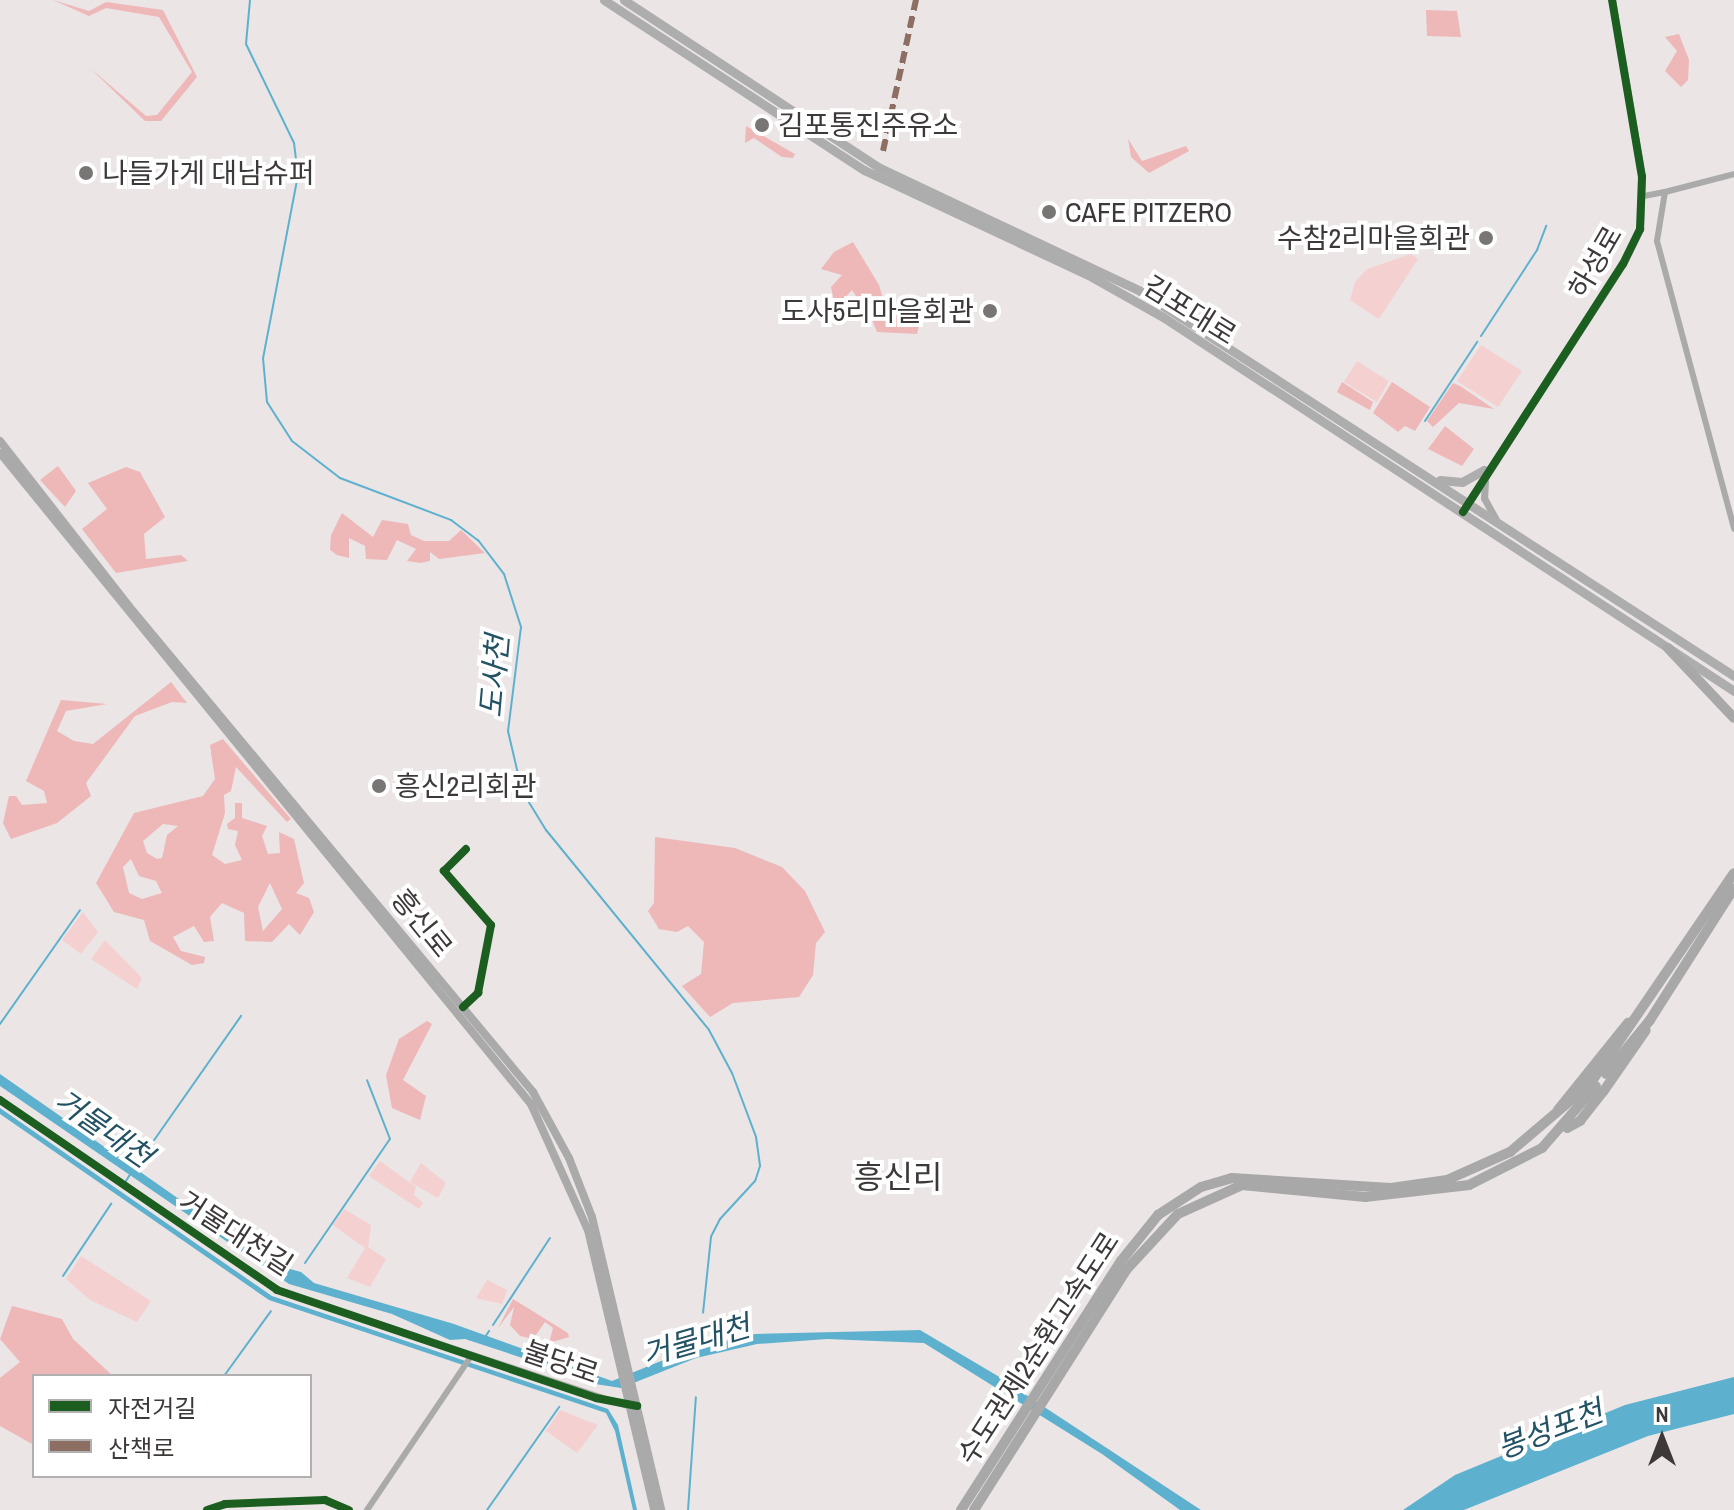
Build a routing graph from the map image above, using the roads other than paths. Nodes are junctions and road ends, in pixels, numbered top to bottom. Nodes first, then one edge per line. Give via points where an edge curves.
1 (604, 0) edge
2 (624, 0) edge
3 (1610, 0) edge
4 (1734, 174) edge
5 (1665, 192) junction
6 (1644, 196) junction
7 (0, 441) edge
8 (0, 453) edge
9 (1486, 472) junction
10 (1422, 473) junction
11 (1463, 506) junction
12 (1498, 523) junction
13 (1734, 529) edge
14 (1668, 648) junction
15 (1734, 676) edge
16 (1734, 691) edge
17 (1734, 718) edge
18 (466, 849) dead end
19 (1734, 873) edge
20 (1734, 888) edge
21 (463, 1007) junction
22 (0, 1100) edge
23 (472, 1355) junction
24 (624, 1368) junction
25 (1047, 1386) junction
26 (634, 1406) junction
27 (1024, 1422) junction
28 (207, 1510) edge
29 (349, 1510) edge
30 (367, 1510) edge
31 (654, 1510) edge
32 (661, 1510) edge
33 (961, 1510) edge
34 (974, 1510) edge

1 - 11 main road, 김포대로 via 864,170 1133,300
2 - 10 main road, 김포대로 via 878,167 1109,273
3 - 6 street, 하성로
3 - 9 street, 하성로 via 1638,176 1637,227
4 - 5 street
5 - 6 street
5 - 13 street, 하성로 via 1657,241
6 - 9 street, 하성로 via 1642,222 1631,251
7 - 21 main road, 흥신로 via 133,611
8 - 24 main road, 흥신로 via 106,589 525,1094 580,1206
9 - 10 main road via 1456,484
9 - 11 street, 하성로
9 - 12 street via 1484,498
10 - 11 main road, 김포대로
11 - 12 main road, 김포대로
11 - 14 main road, 김포대로
12 - 15 main road, 김포대로
14 - 16 main road, 김포대로
14 - 17 highway
18 - 21 street via 444,871 491,925 478,993
19 - 25 highway, 수도권제2순환고속도로 via 1590,1084 1554,1118 1491,1163 1447,1180 1391,1188 1232,1178 1201,1187 1158,1215 1134,1242
20 - 25 highway, 수도권제2순환고속도로 via 1650,1020 1561,1131 1508,1168 1443,1191 1365,1197 1260,1185 1220,1191 1178,1214 1127,1269
21 - 24 main road, 흥신로 via 527,1083 569,1158 592,1217
22 - 23 street, 거물대천길 via 277,1290
23 - 26 street, 불당로
23 - 30 street
24 - 26 main road, 흥신로
25 - 27 highway, 수도권제2순환고속도로
26 - 31 main road, 흥신로
26 - 32 main road, 흥신로
27 - 33 highway, 수도권제2순환고속도로
27 - 34 highway, 수도권제2순환고속도로
28 - 29 street via 225,1504 325,1500

